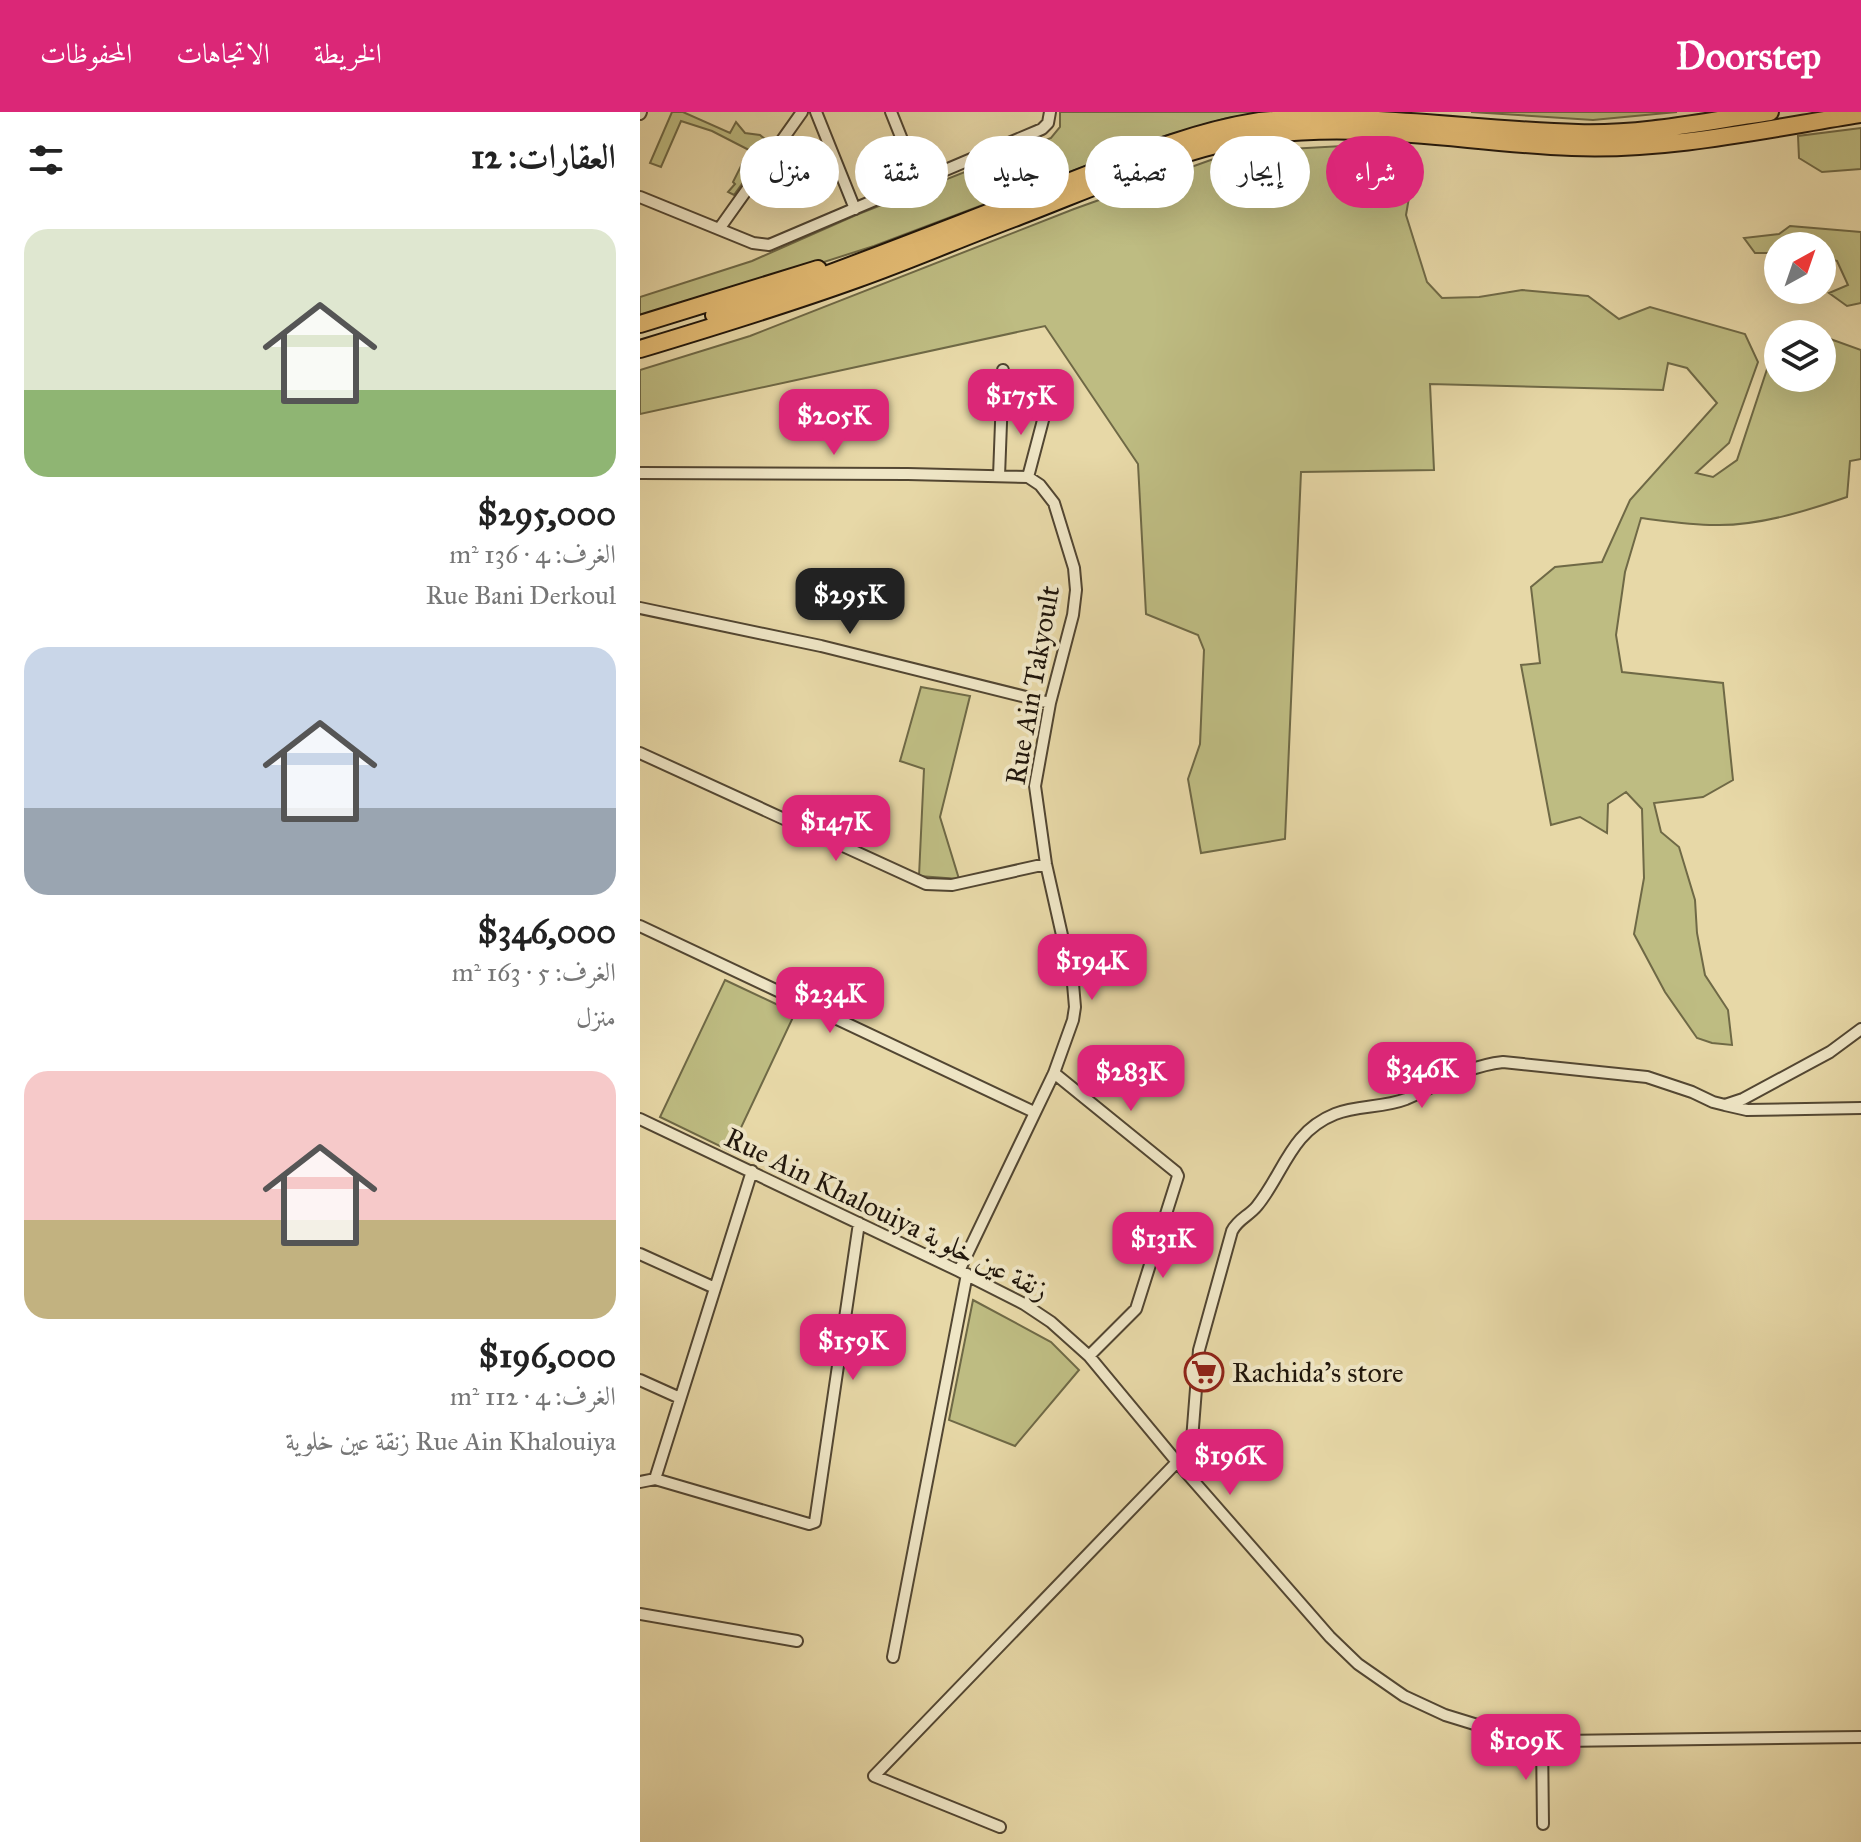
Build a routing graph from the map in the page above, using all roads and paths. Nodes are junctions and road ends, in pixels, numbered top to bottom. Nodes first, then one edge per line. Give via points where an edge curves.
1 (802, 112) edge
2 (816, 112) edge
3 (891, 112) edge
4 (1050, 112) edge
5 (1770, 112) edge
6 (1861, 114) edge
7 (901, 136) edge
8 (948, 170) edge
9 (640, 197) edge
10 (855, 209) joint
11 (719, 229) junction
12 (941, 231) junction
13 (758, 313) junction
14 (640, 324) edge
15 (640, 339) edge
16 (640, 349) edge
17 (640, 361) edge
18 (1003, 370) dead end
19 (1047, 405) dead end
20 (640, 473) edge
21 (999, 476) junction
22 (1028, 477) junction
23 (640, 608) edge
24 (1050, 703) junction
25 (640, 753) edge
26 (1046, 864) junction
27 (640, 926) edge
28 (1861, 1029) edge
29 (1054, 1073) junction
30 (1725, 1105) junction
31 (1861, 1108) edge
32 (1034, 1112) junction
33 (640, 1119) edge
34 (752, 1171) junction
35 (859, 1223) junction
36 (640, 1254) edge
37 (963, 1272) junction
38 (715, 1288) junction
39 (1089, 1356) junction
40 (640, 1380) edge
41 (680, 1398) junction
42 (1177, 1462) junction
43 (655, 1479) junction
44 (640, 1482) edge
45 (640, 1614) edge
46 (797, 1641) dead end
47 (893, 1657) dead end
48 (1861, 1737) edge
49 (1542, 1739) junction
50 (1543, 1824) dead end
51 (1000, 1827) dead end

1 - 11 street
2 - 10 street
3 - 7 street
4 - 8 street via 1042,129
5 - 12 highway via 1613,133 1358,114 1255,122 1167,144
6 - 13 highway via 1631,147 1358,129 1250,137 1175,158
9 - 11 street
10 - 11 street via 769,245
12 - 14 highway
12 - 15 highway via 802,286
13 - 16 highway
13 - 17 highway via 720,333
18 - 21 street
19 - 22 street
20 - 21 street
21 - 22 street
22 - 24 street, Rue Ain Takyoult via 1054,503 1074,568 1073,615
23 - 24 street
24 - 26 street, Rue Ain Takyoult via 1035,786
25 - 26 street via 926,884 952,885
26 - 29 street, Rue Ain Takyoult via 1075,1007
27 - 32 street
28 - 30 street via 1830,1052
29 - 32 street, Rue Ain Takyoult
29 - 39 street via 1178,1176 1136,1309
30 - 31 street via 1747,1110
30 - 42 street via 1647,1077 1503,1062 1479,1065 1406,1099 1344,1110 1324,1119 1293,1146 1257,1206 1232,1231 1199,1350 1191,1453
32 - 37 street, Rue Ain Takyoult
33 - 34 street, Rue Ain Khalouiya زنقة عين خلوية
34 - 35 street, Rue Ain Khalouiya زنقة عين خلوية
34 - 38 street
35 - 37 street, Rue Ain Khalouiya زنقة عين خلوية
35 - 43 street via 815,1522
36 - 38 street
37 - 39 street, Rue Ain Khalouiya زنقة عين خلوية via 1051,1322
37 - 47 street, Rue Ain Takyoult
38 - 41 street
39 - 42 street, Rue Ain Khalouiya زنقة عين خلوية
40 - 41 street
41 - 43 street
42 - 49 street, Rue Ain Khalouiya زنقة عين خلوية via 1358,1664 1404,1696 1445,1715
42 - 51 street via 874,1776
43 - 44 street
45 - 46 street
48 - 49 street, Rue Ain Khalouiya زنقة عين خلوية
49 - 50 street

